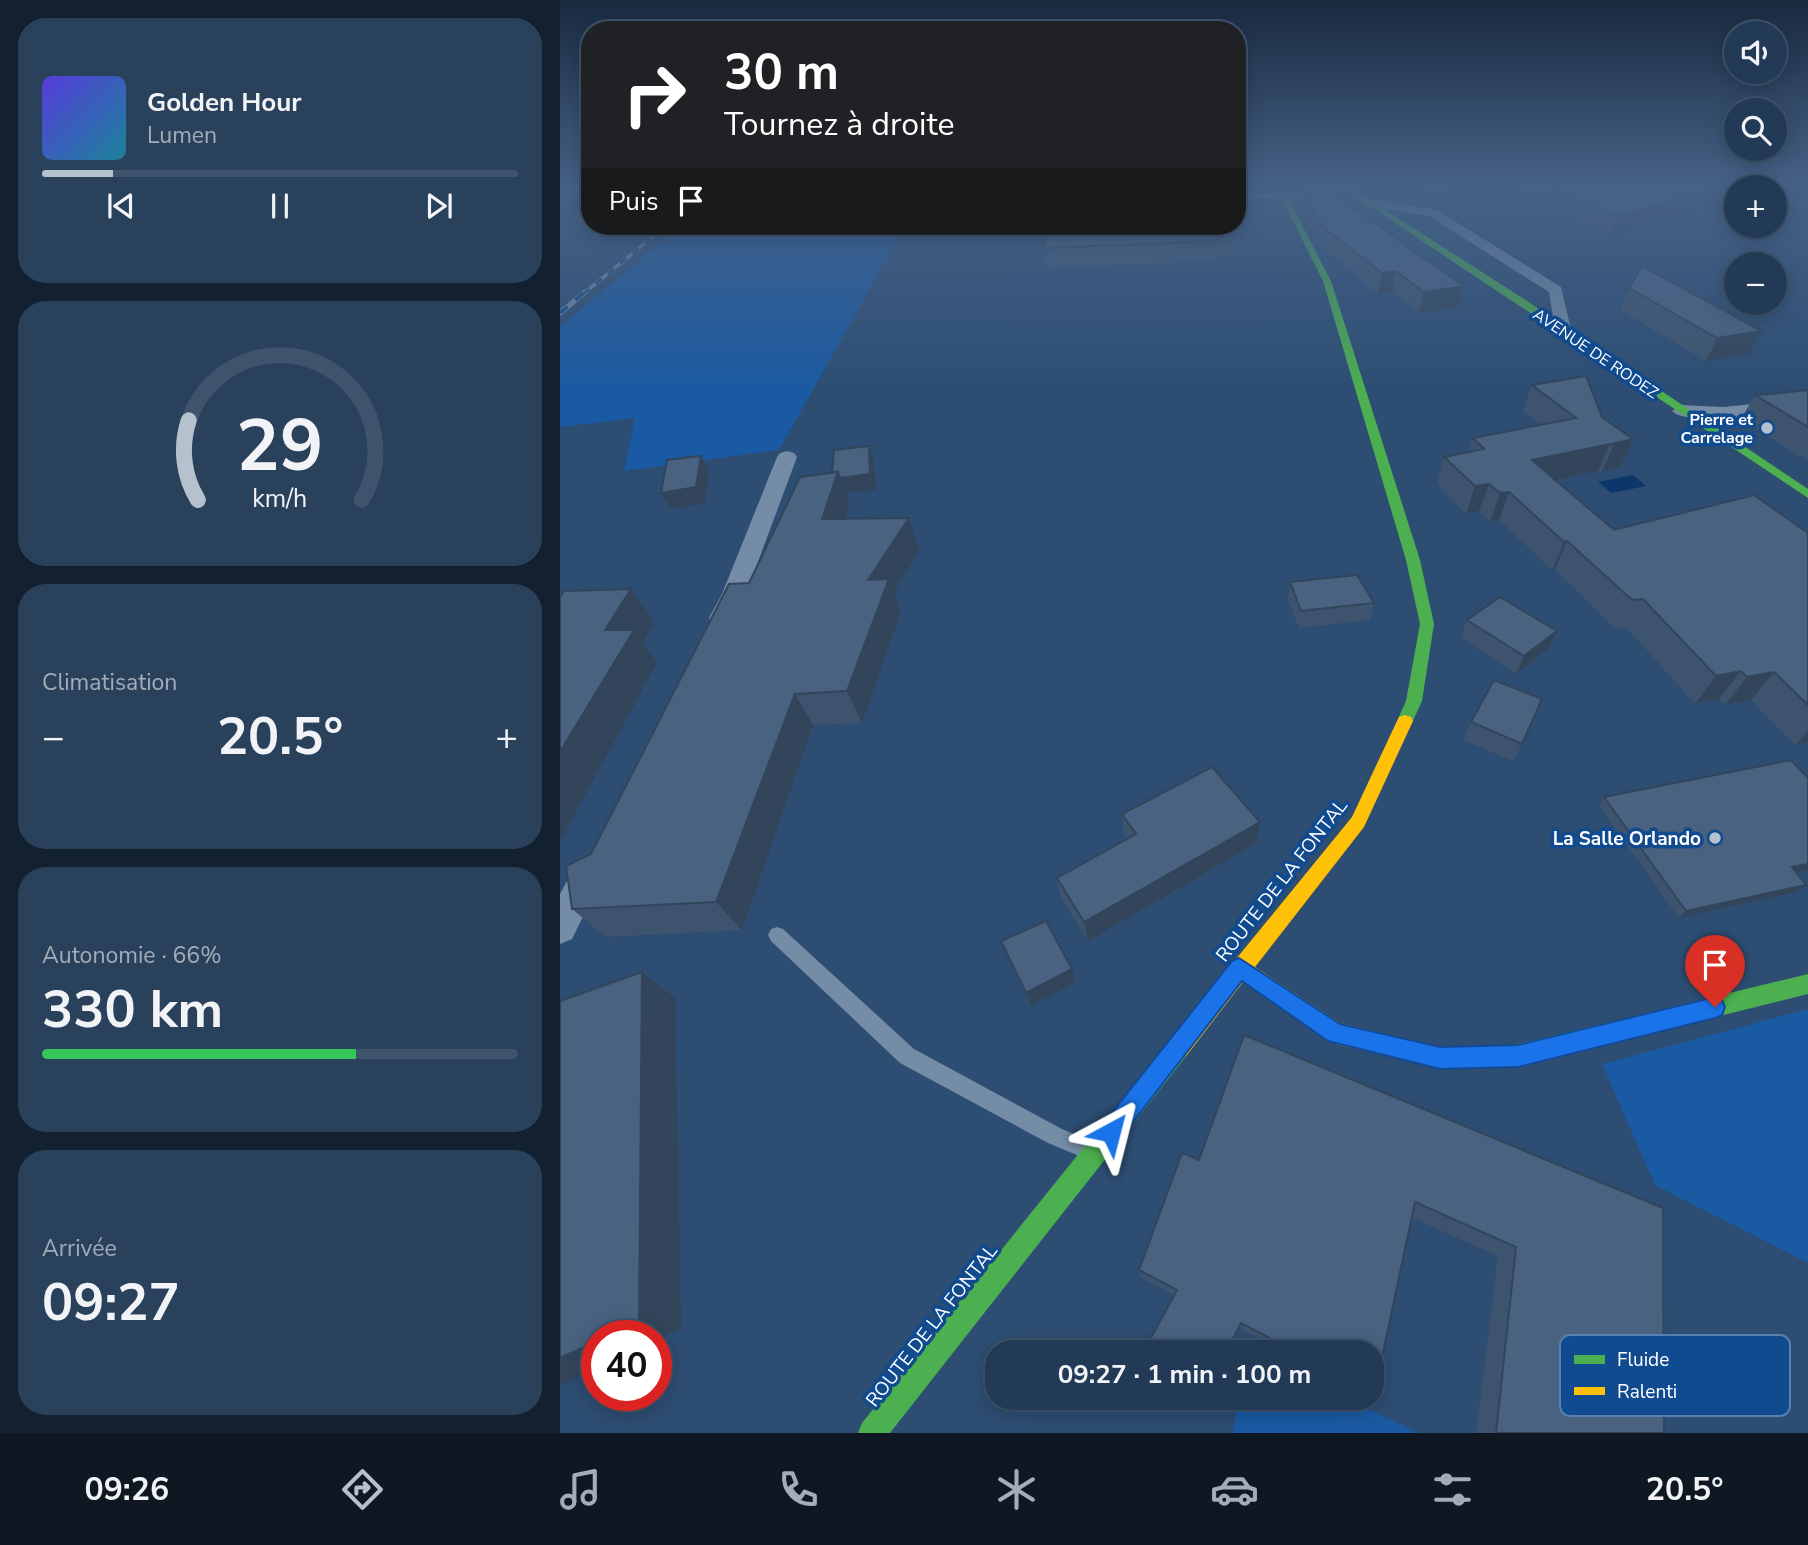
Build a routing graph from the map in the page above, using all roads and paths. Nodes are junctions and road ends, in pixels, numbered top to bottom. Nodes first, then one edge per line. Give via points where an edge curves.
1 (1314, 256) edge
2 (1451, 256) edge
3 (1501, 256) edge
4 (1563, 329) junction
5 (1808, 404) edge
6 (1681, 411) junction
7 (788, 457) dead end
8 (1808, 495) edge
9 (709, 642) edge
10 (601, 849) edge
11 (560, 928) edge
12 (777, 935) dead end
13 (1239, 968) junction
14 (1808, 984) edge
15 (1095, 1152) junction
16 (872, 1433) edge

1 - 13 street, ROUTE DE LA FONTAL via 1327,281 1413,560 1427,624 1414,701 1358,822
2 - 4 street, AVENUE DE RODEZ
3 - 4 street via 1556,290
4 - 6 street, AVENUE DE RODEZ
5 - 6 street via 1724,413
6 - 8 street, AVENUE DE RODEZ
7 - 9 street via 734,593
10 - 11 street
12 - 15 lane via 907,1056 1055,1136
13 - 14 street via 1336,1034 1440,1058 1518,1056
13 - 15 street, ROUTE DE LA FONTAL
15 - 16 street, ROUTE DE LA FONTAL

